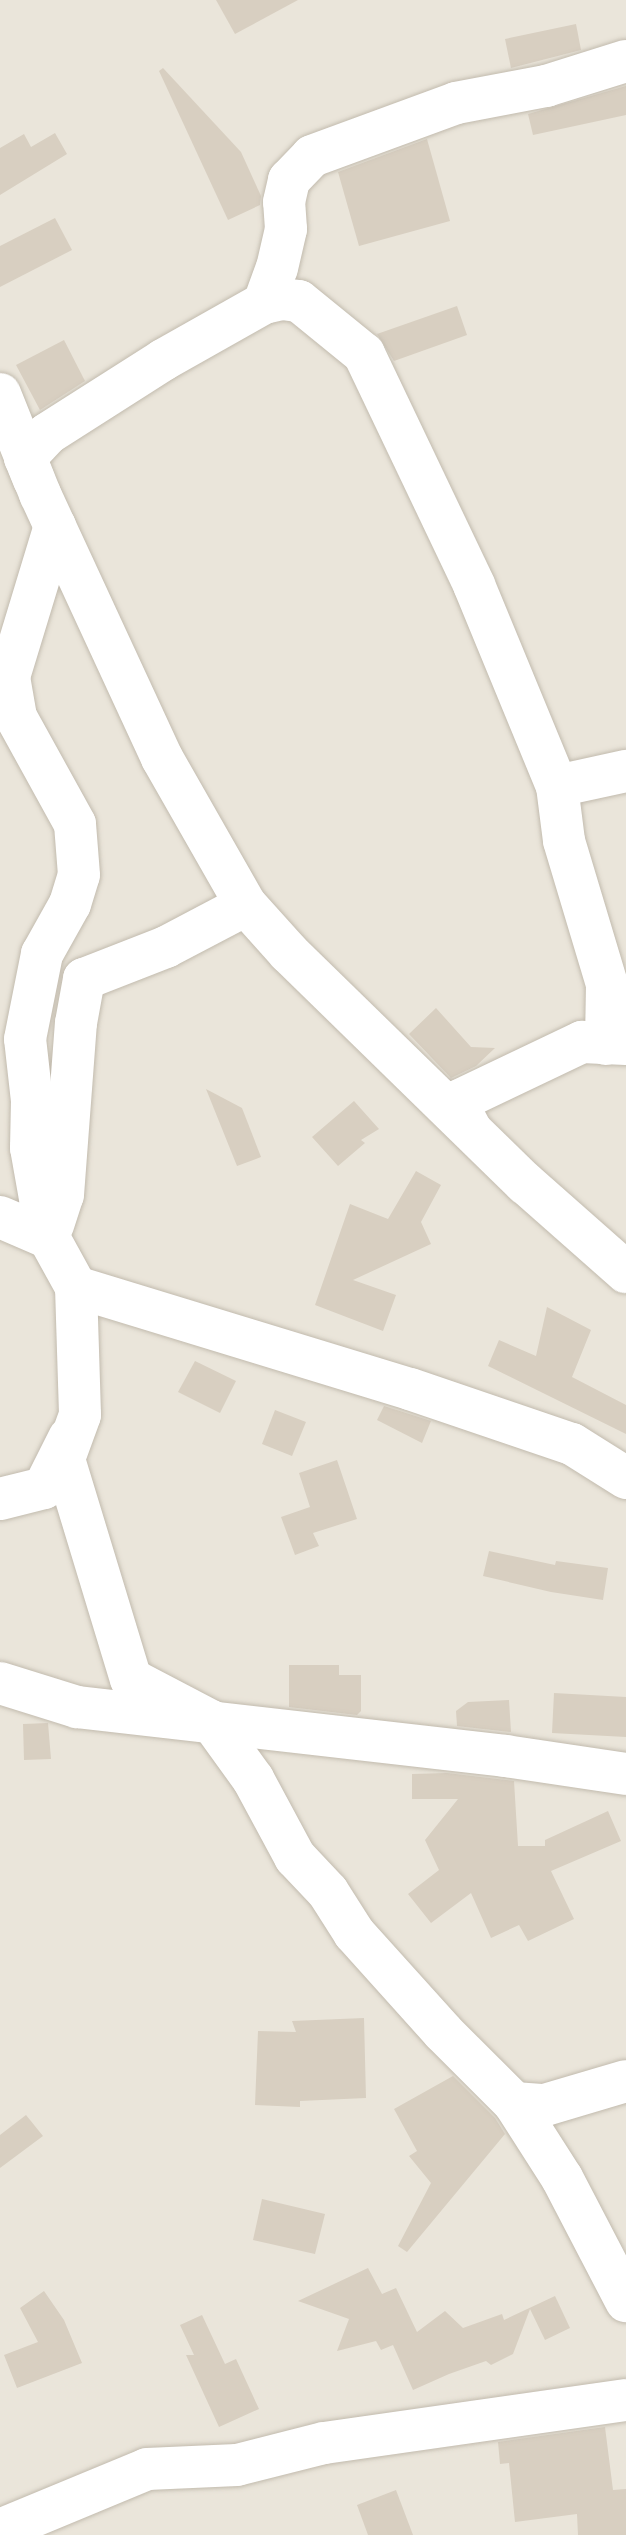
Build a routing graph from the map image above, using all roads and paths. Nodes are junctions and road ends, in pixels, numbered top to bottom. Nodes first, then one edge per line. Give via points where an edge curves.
1 (626, 61) edge
2 (264, 303) junction
3 (0, 394) edge
4 (47, 510) junction
5 (626, 771) edge
6 (557, 786) junction
7 (246, 905) junction
8 (616, 1044) edge
9 (470, 1128) junction
10 (27, 1228) edge
11 (626, 1272) edge
12 (76, 1287) junction
13 (80, 1415) junction
14 (626, 1478) edge
15 (0, 1499) edge
16 (0, 1683) edge
17 (211, 1721) junction
18 (626, 1774) edge
19 (626, 2081) edge
20 (514, 2103) junction
21 (626, 2301) edge
22 (626, 2400) edge
23 (0, 2530) edge

1 - 2 street via 546,86 456,103 312,156 289,180 286,229
2 - 4 street via 47,434 25,458
2 - 6 street via 299,301 364,354 474,585
3 - 4 street
4 - 7 street via 162,758
4 - 10 street via 9,677 16,717 75,824 79,875 70,904 42,954 25,1039 31,1148 41,1204
5 - 6 street
6 - 8 street via 564,841 607,984
7 - 9 street
7 - 10 street via 166,947 84,979 63,1195
8 - 9 street via 582,1042 456,1102
9 - 11 street
10 - 12 street
12 - 13 street
12 - 14 street via 572,1444
13 - 15 street via 44,1488
13 - 17 street via 64,1459 131,1679
16 - 17 street via 77,1707
17 - 18 street
17 - 20 street via 253,1779 295,1857 328,1892 354,1933
19 - 20 street via 545,2105
20 - 21 street via 562,2178
22 - 23 street via 324,2443 237,2465 147,2469

